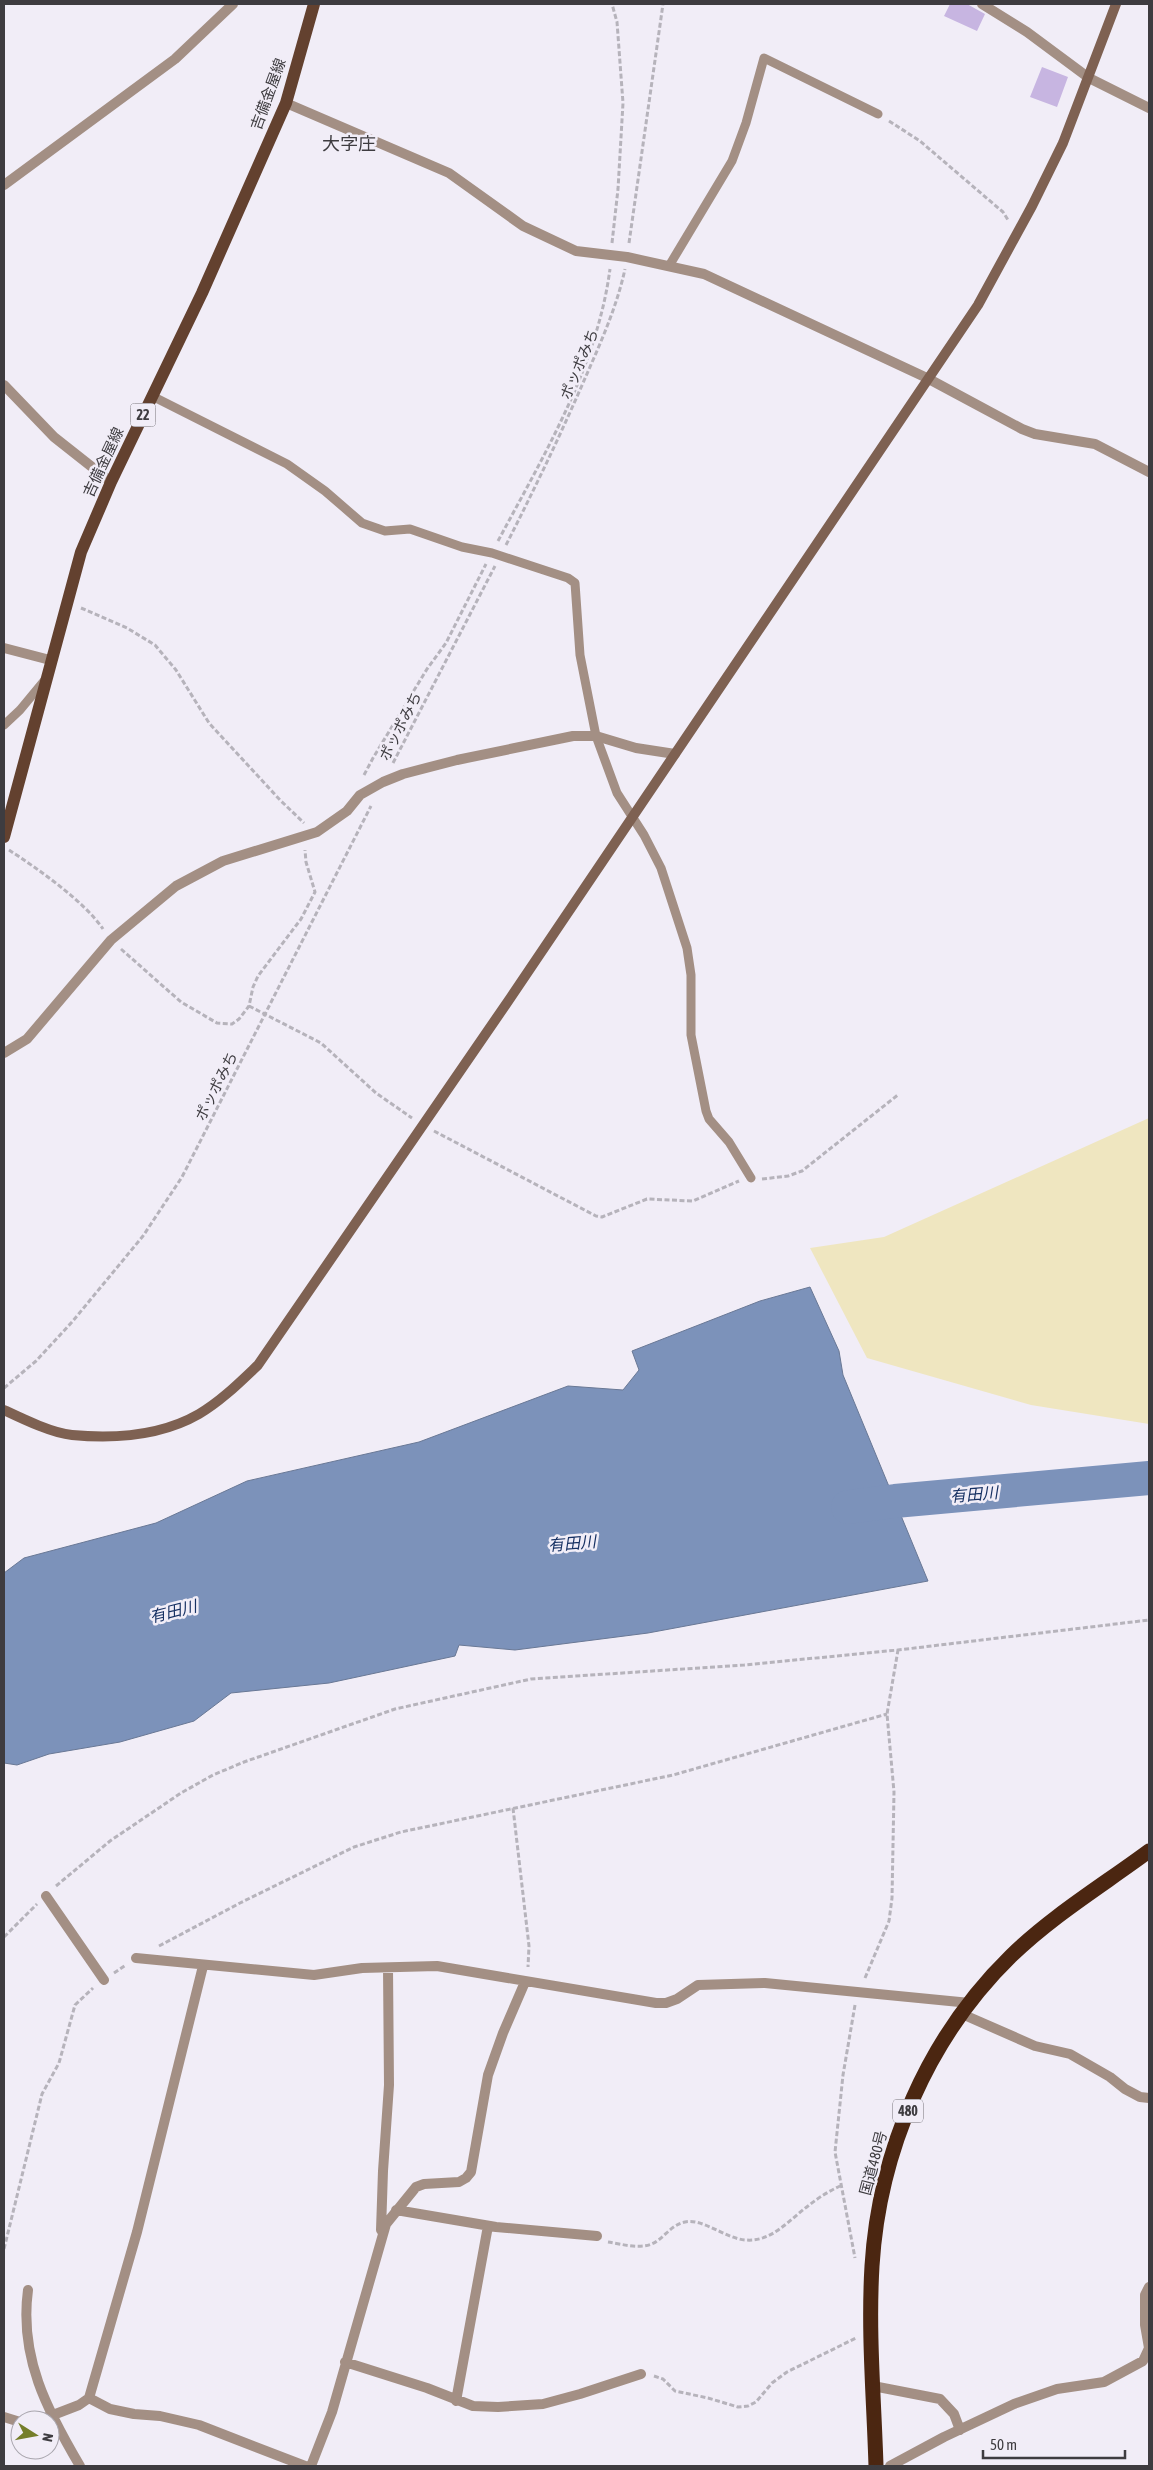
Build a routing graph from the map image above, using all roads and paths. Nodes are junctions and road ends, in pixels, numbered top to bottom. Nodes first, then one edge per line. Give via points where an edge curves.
1 (233, 4) edge
2 (314, 4) edge
3 (612, 4) edge
4 (663, 4) edge
5 (982, 4) edge
6 (1116, 4) edge
7 (1089, 78) junction
8 (286, 103) junction
9 (1149, 108) edge
10 (878, 114) joint
11 (4, 185) edge
12 (1018, 233) junction
13 (611, 255) junction
14 (627, 257) junction
15 (669, 266) junction
16 (927, 378) junction
17 (4, 385) edge
18 (152, 396) junction
19 (1149, 472) edge
20 (111, 482) junction
21 (496, 555) junction
22 (66, 603) junction
23 (4, 648) edge
24 (50, 660) junction
25 (46, 678) junction
26 (4, 725) edge
27 (596, 736) junction
28 (675, 754) junction
29 (384, 782) junction
30 (360, 795) junction
31 (633, 816) junction
32 (308, 835) junction
33 (4, 837) edge
34 (4, 847) edge
35 (111, 940) junction
36 (249, 1006) junction
37 (265, 1015) junction
38 (4, 1053) edge
39 (899, 1094) dead end
40 (424, 1125) junction
41 (751, 1178) junction
42 (4, 1388) edge
43 (4, 1410) edge
44 (1149, 1620) edge
45 (887, 1714) dead end
46 (513, 1808) junction
47 (1149, 1851) edge
48 (46, 1896) junction
49 (4, 1937) edge
50 (136, 1958) junction
51 (203, 1966) junction
52 (388, 1968) junction
53 (104, 1980) junction
54 (525, 1982) junction
55 (966, 2009) junction
56 (1149, 2098) edge
57 (840, 2186) dead end
58 (396, 2210) junction
59 (488, 2226) junction
60 (596, 2236) joint
61 (381, 2241) junction
62 (4, 2249) edge
63 (1149, 2287) edge
64 (28, 2290) dead end
65 (872, 2330) junction
66 (1148, 2355) edge
67 (344, 2362) junction
68 (641, 2374) joint
69 (873, 2386) junction
70 (89, 2398) junction
71 (456, 2401) junction
72 (50, 2410) edge
73 (60, 2413) edge
74 (60, 2430) edge
75 (960, 2430) junction
76 (80, 2466) edge
77 (305, 2466) edge
78 (311, 2466) edge
79 (876, 2466) edge
80 (890, 2466) edge

1 - 11 street via 175,59
2 - 8 main road, 吉備金屋線 / 22
3 - 13 path via 617,22 622,103
4 - 14 path, ポッポみち
5 - 7 street via 1027,32
6 - 7 street
7 - 9 street
7 - 12 street via 1063,144
8 - 13 street via 449,173 523,226 576,251
8 - 18 main road, 吉備金屋線 / 22
10 - 12 path via 920,141 1002,212
10 - 15 lane via 764,58 732,161
12 - 16 street via 978,305
13 - 14 street
13 - 21 path via 596,336
14 - 15 street
14 - 21 path, ポッポみち via 610,318 590,368 559,438
15 - 16 street via 704,274 736,287
16 - 19 street via 1022,429 1095,444
16 - 28 street
17 - 20 street via 54,437
18 - 20 main road, 吉備金屋線 / 22
18 - 21 lane via 287,464 362,523 386,530 410,529 462,548
20 - 22 main road, 吉備金屋線 / 22 via 81,552
21 - 27 lane via 575,583 580,655
21 - 29 path, ポッポみち
21 - 30 path via 446,643 372,758
22 - 24 main road, 吉備金屋線 / 22
22 - 32 path via 127,628 155,645 176,670 209,723 302,820 308,828
23 - 24 street
24 - 25 main road, 吉備金屋線 / 22
25 - 26 lane
25 - 33 main road, 吉備金屋線 / 22
27 - 28 street via 636,748
27 - 29 street via 573,736 474,756
27 - 31 lane via 617,793
28 - 31 street
29 - 30 street
29 - 37 path, ポッポみち
30 - 32 street via 336,820
31 - 40 street
31 - 41 lane via 661,868 687,948 691,975 691,1035 706,1111
32 - 35 street via 223,861 176,886
32 - 36 path via 306,862 315,892 301,919 258,976
34 - 35 path via 34,867 84,909
35 - 36 path via 181,1002 217,1023 232,1024
35 - 38 street via 27,1039
36 - 37 path
37 - 40 path via 320,1043 376,1093
37 - 42 path, ポッポみち via 182,1177 160,1212 72,1322 36,1361
39 - 41 path via 802,1171 781,1177
40 - 41 path via 602,1217 647,1199 693,1201
40 - 43 street via 258,1365 224,1397 175,1425 123,1436 70,1435
44 - 48 path via 753,1664 531,1679 395,1709 244,1762 189,1788 110,1841
45 - 46 path via 673,1775
46 - 50 path via 401,1832 354,1846
46 - 54 path via 529,1946
47 - 55 highway, 国道480号 / 480 via 1011,1956
48 - 49 path
48 - 53 street
50 - 51 street
50 - 53 path
51 - 52 street via 314,1975
51 - 70 street via 137,2232
52 - 54 street via 436,1966
52 - 61 street via 389,2085
53 - 62 path via 75,2005 59,2063 42,2094
54 - 55 street via 656,2003 677,1999 698,1985 765,1983
54 - 58 street via 488,2075 471,2172 459,2182 416,2187
55 - 56 street via 1035,2046 1070,2054 1124,2089
55 - 65 highway, 国道480号 / 480 via 926,2069 887,2168 872,2266
57 - 60 path via 809,2205 780,2230 756,2239 734,2238 700,2223 689,2222 670,2229 656,2242 646,2245 608,2242
58 - 59 street
58 - 61 street via 386,2224
59 - 60 street
59 - 71 street
61 - 67 street
63 - 66 street via 1145,2295
64 - 72 street via 24,2315 26,2338 34,2371
65 - 68 path via 787,2372 748,2406 738,2407 675,2392 663,2379
65 - 69 highway, 国道480号 / 480
66 - 75 street via 1104,2382 1057,2390 1014,2404
67 - 71 street via 427,2388
67 - 78 street via 325,2434
68 - 71 street via 543,2404 498,2407 472,2406
69 - 75 street via 940,2399 954,2414
69 - 79 highway, 国道480号 / 480
70 - 73 street
70 - 77 street via 110,2409 160,2416 199,2426
74 - 76 street
75 - 80 street

